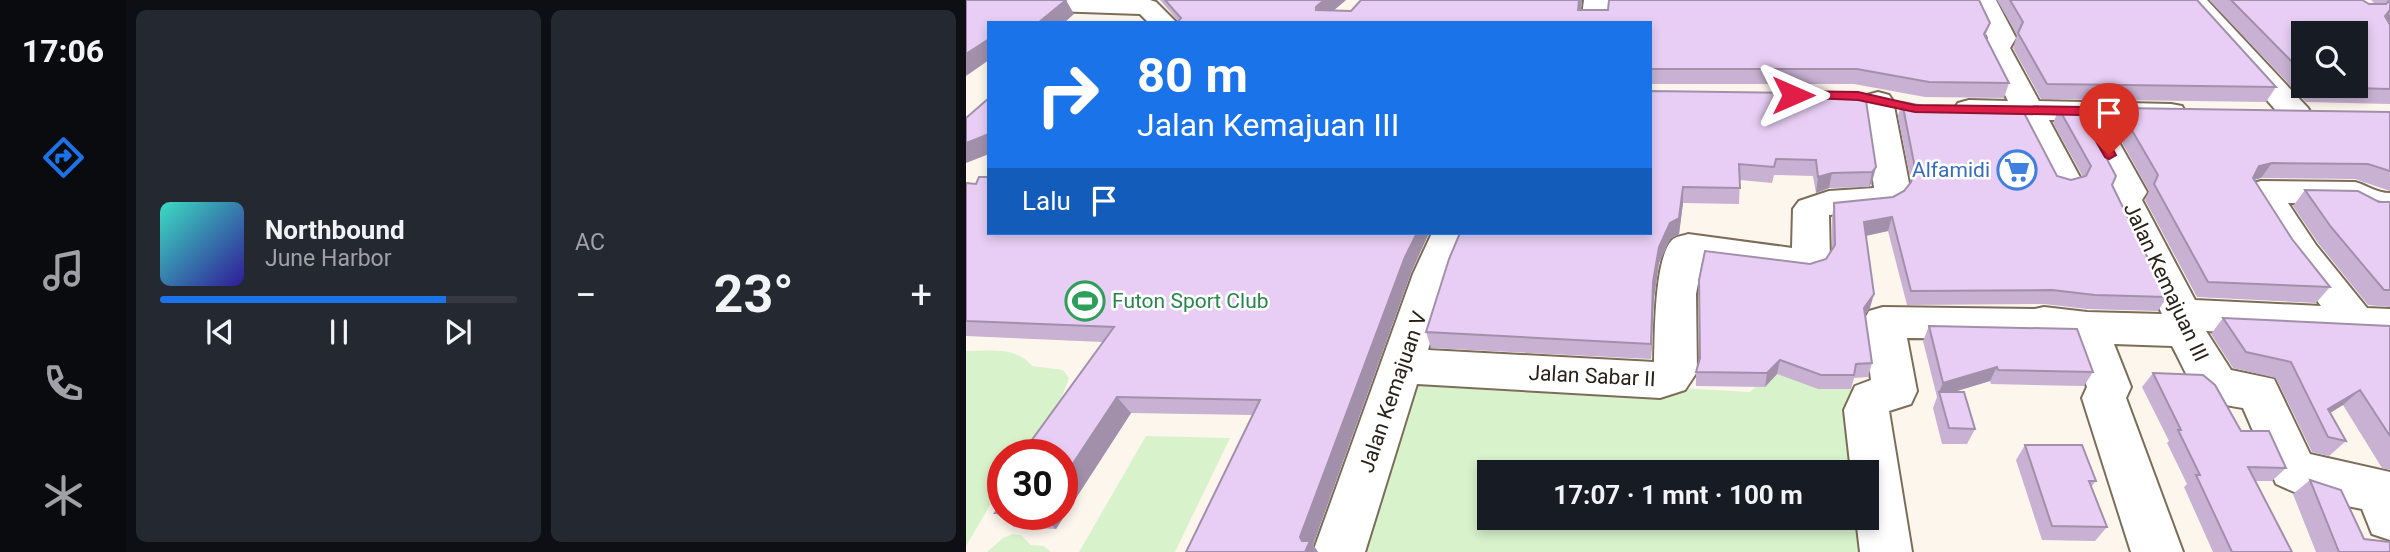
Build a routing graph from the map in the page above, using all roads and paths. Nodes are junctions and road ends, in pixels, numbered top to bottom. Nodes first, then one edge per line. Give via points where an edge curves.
1 (966, 0) edge
2 (1597, 0) edge
3 (1983, 0) edge
4 (2193, 0) edge
5 (1107, 3) edge
6 (1085, 21) edge
7 (1162, 21) edge
8 (1594, 21) edge
9 (1879, 101) dead end
10 (1943, 109) edge
11 (2028, 111) junction
12 (2086, 111) junction
13 (2205, 113) edge
14 (2263, 114) edge
15 (2297, 115) junction
16 (2330, 115) edge
17 (2065, 181) edge
18 (2390, 205) edge
19 (1449, 235) edge
20 (2183, 322) junction
21 (2373, 324) edge
22 (2087, 328) junction
23 (1402, 366) junction
24 (2386, 499) edge
25 (1339, 552) edge
26 (1886, 552) edge
27 (2158, 552) edge

1 - 5 street
2 - 8 street
3 - 11 street via 2001,38 1996,48
4 - 15 street
5 - 6 street
5 - 7 street via 1147,7
9 - 23 street, Jalan Sabar II via 1890,194 1875,201 1821,204 1811,209 1808,263 1685,250 1676,294 1675,372 1670,378
10 - 11 street
11 - 12 street
11 - 17 street
12 - 13 street
12 - 20 street, Jalan Kemajuan III via 2130,192 2124,198
14 - 15 street
15 - 16 street
18 - 21 street via 2369,205 2356,194 2261,192 2295,244
19 - 23 street, Jalan Kemajuan V
20 - 21 street
20 - 22 street
20 - 24 street, Jalan Kemajuan III via 2216,384 2260,395 2293,469
22 - 26 street via 2044,322 1885,321 1895,391 1871,399 1866,410
22 - 27 street via 2109,387 2104,398
23 - 25 street, Jalan Kemajuan V

